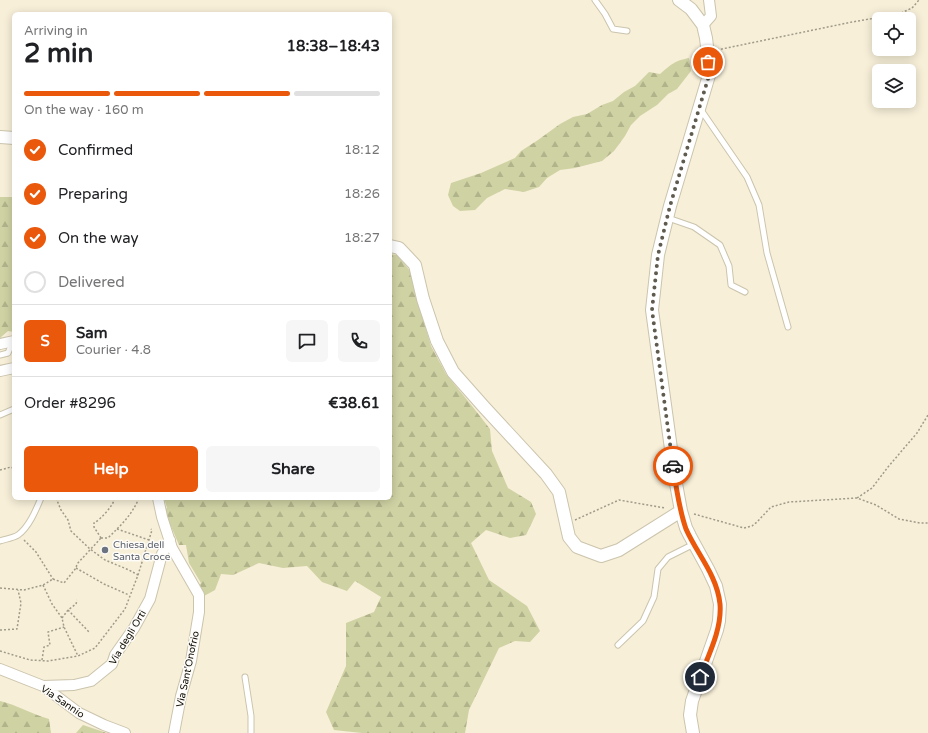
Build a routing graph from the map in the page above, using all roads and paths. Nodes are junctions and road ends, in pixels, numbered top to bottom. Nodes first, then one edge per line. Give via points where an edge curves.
1 (595, 0) edge
2 (679, 0) edge
3 (709, 0) edge
4 (919, 0) edge
5 (703, 25) junction
6 (627, 32) dead end
7 (707, 52) junction
8 (699, 107) junction
9 (0, 137) edge
10 (12, 138) edge
11 (667, 218) junction
12 (392, 246) edge
13 (744, 292) dead end
14 (788, 328) dead end
15 (12, 341) edge
16 (0, 344) edge
17 (12, 345) edge
18 (0, 356) edge
19 (12, 368) edge
20 (0, 371) edge
21 (12, 410) edge
22 (0, 415) edge
23 (928, 415) edge
24 (12, 467) edge
25 (0, 470) edge
26 (857, 498) junction
27 (40, 500) edge
28 (57, 500) edge
29 (114, 500) edge
30 (138, 500) edge
31 (158, 500) edge
32 (681, 511) junction
33 (567, 523) junction
34 (928, 524) edge
35 (117, 529) junction
36 (150, 529) dead end
37 (17, 536) junction
38 (101, 538) junction
39 (149, 540) junction
40 (170, 540) junction
41 (0, 541) edge
42 (694, 544) junction
43 (90, 550) junction
44 (76, 568) junction
45 (138, 575) junction
46 (53, 579) junction
47 (43, 585) junction
48 (0, 588) edge
49 (18, 590) junction
50 (130, 595) junction
51 (77, 600) dead end
52 (68, 610) junction
53 (62, 618) junction
54 (64, 627) junction
55 (0, 630) edge
56 (90, 633) dead end
57 (618, 645) dead end
58 (0, 651) edge
59 (78, 656) junction
60 (42, 660) junction
61 (0, 670) edge
62 (245, 677) dead end
63 (43, 686) junction
64 (125, 733) edge
65 (174, 733) edge
66 (251, 733) edge
67 (693, 733) edge

1 - 6 lane via 613,29
2 - 5 street via 691,9
3 - 5 street via 711,16
4 - 7 path via 912,8 899,14
5 - 7 street
7 - 8 street via 710,72
8 - 11 street
8 - 14 lane via 747,177 759,205 767,253
9 - 10 street
11 - 13 lane via 694,227 720,245 729,266 731,285
11 - 32 street via 658,255 652,310
12 - 33 street via 399,248 415,265 437,341 453,372 546,474 559,492
15 - 16 street
17 - 18 lane via 8,353
19 - 20 street
21 - 22 lane
23 - 26 path via 872,488
24 - 25 path
26 - 32 path via 788,502 771,507 752,526 744,528
26 - 34 path via 876,505 899,519
27 - 37 lane via 33,516
28 - 43 path via 71,531
29 - 38 path via 94,523
30 - 35 path via 130,516
31 - 40 street, Via Sant'Onofrio
32 - 33 path via 619,500
32 - 33 street via 619,550 601,556 577,547 569,537
32 - 42 street
35 - 38 path via 108,538
35 - 39 path
36 - 39 path via 152,530
37 - 41 lane
37 - 46 path via 36,552
38 - 43 path
39 - 45 path
40 - 63 street, Via degli Orti via 162,554 150,599 134,628 114,655 112,664 91,681 74,685
40 - 65 street, Via Sant'Onofrio via 199,595 199,612 191,660
42 - 57 lane via 668,557 658,569 654,597 642,621
42 - 67 street via 716,586 720,613 714,642 692,701 690,715
43 - 44 path
43 - 45 path
44 - 46 path via 64,583
44 - 50 path
45 - 50 path
46 - 47 path
47 - 49 path
47 - 53 path
48 - 49 path
49 - 55 path via 21,603 17,629
50 - 59 path via 125,609 94,648
51 - 52 path
52 - 53 path
52 - 56 path
53 - 54 path
54 - 59 path
54 - 60 path via 48,632 50,645 44,647
58 - 60 path via 30,660
59 - 60 path
61 - 63 street, Via Sannio
62 - 66 lane
63 - 64 street, Via Sannio via 79,713

